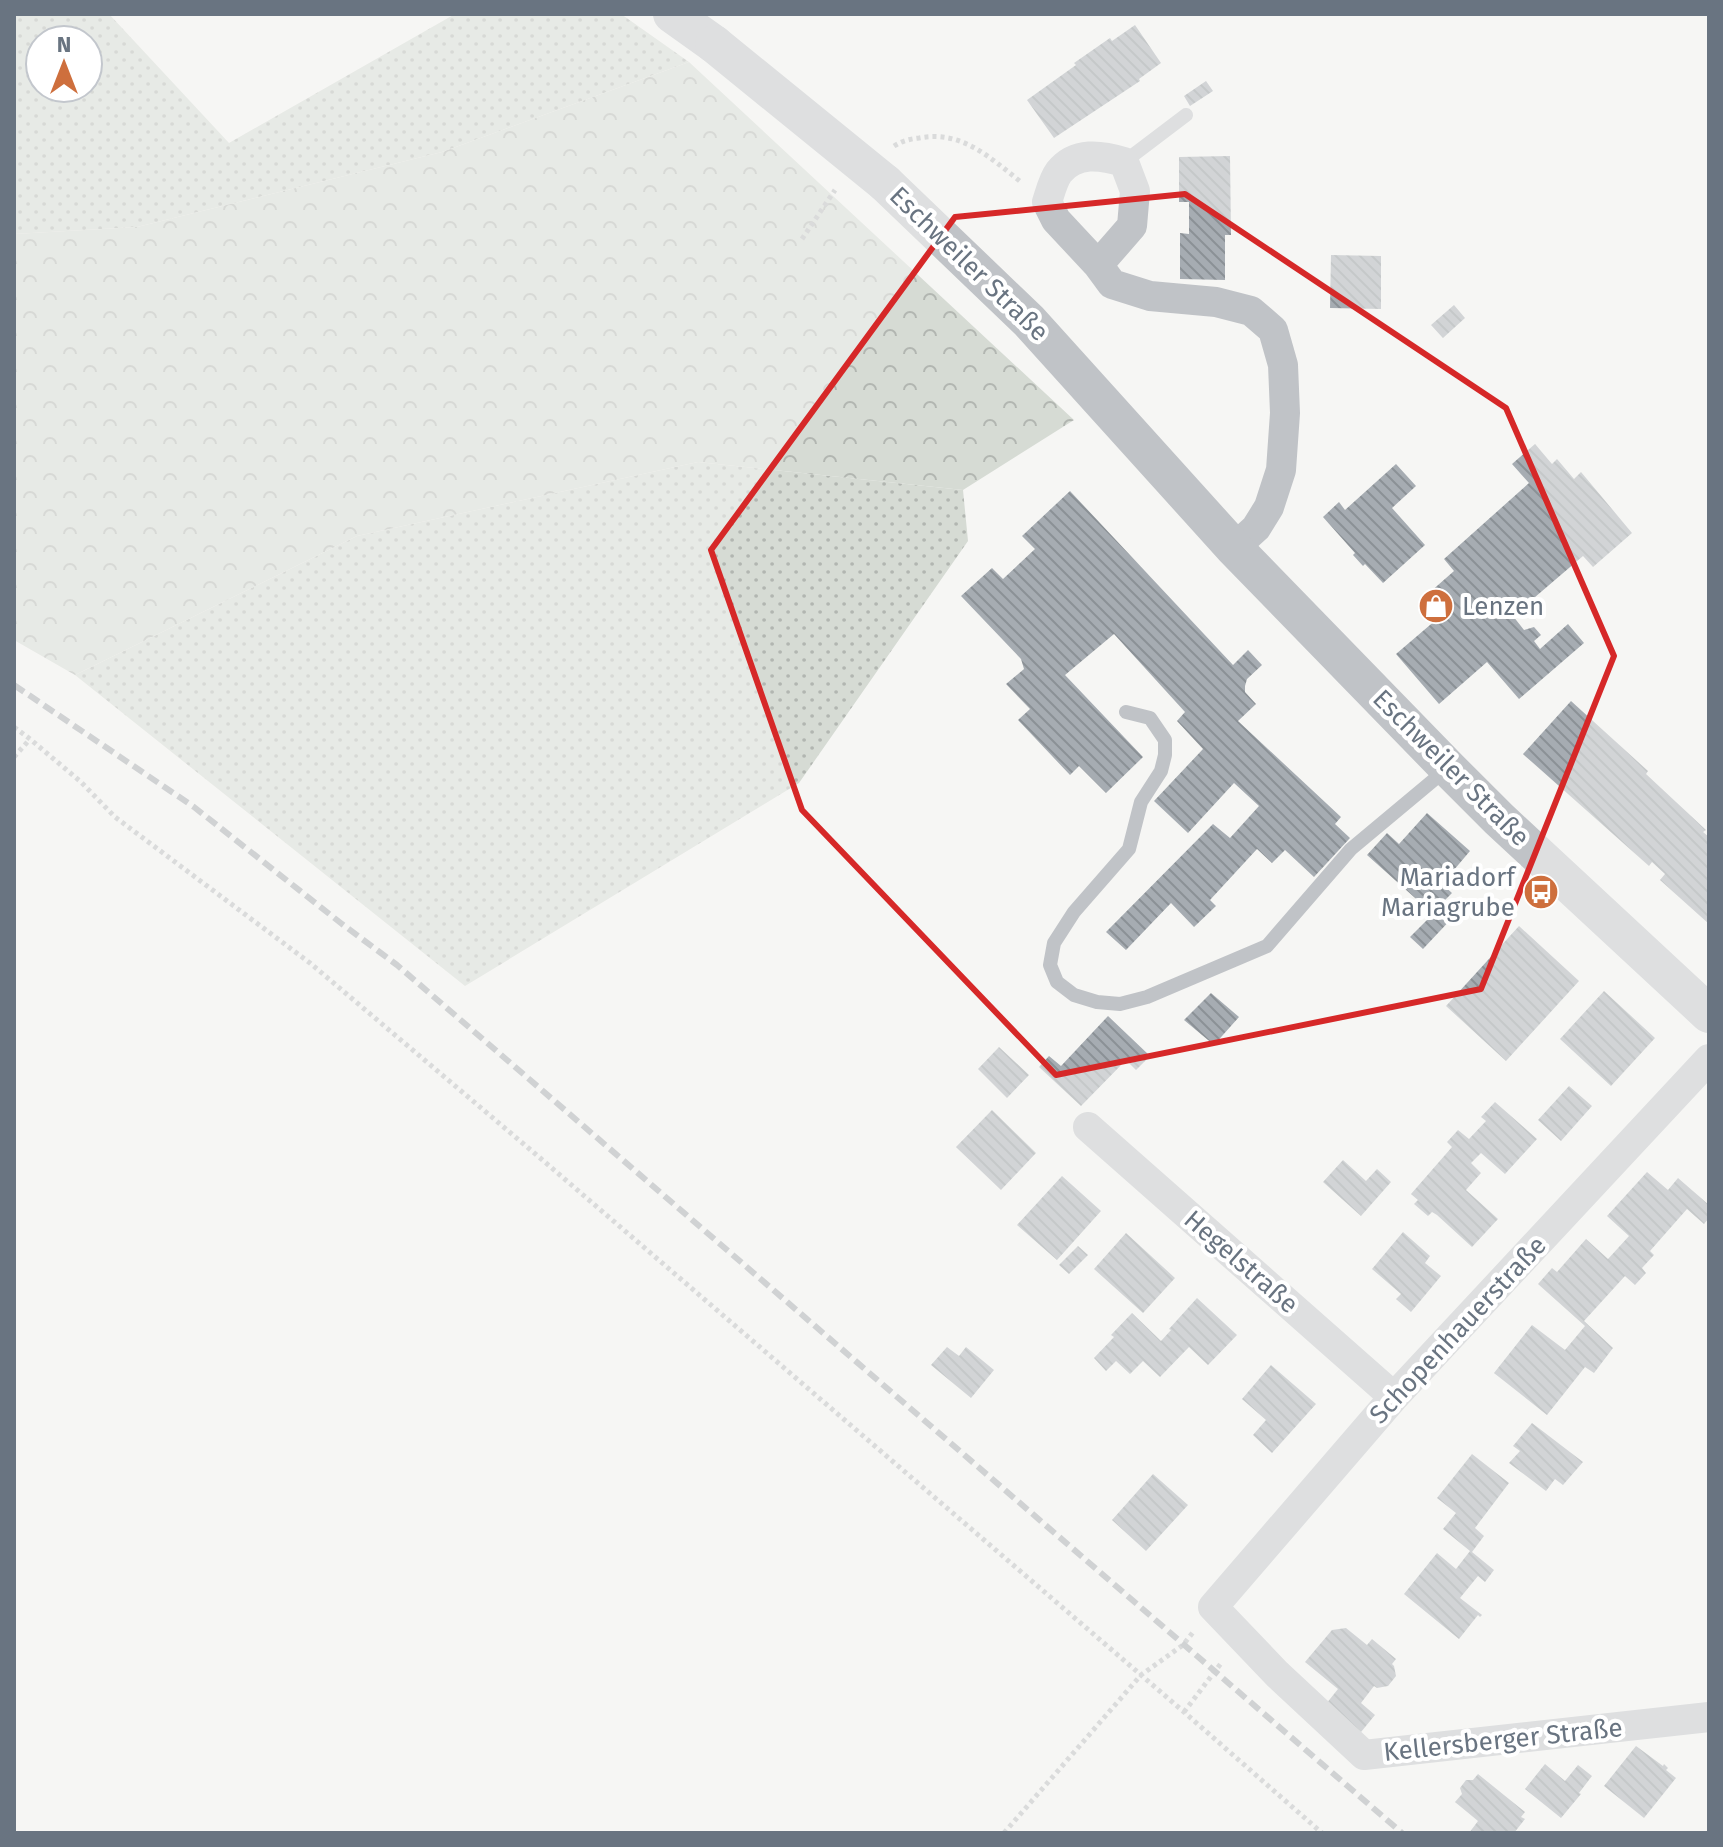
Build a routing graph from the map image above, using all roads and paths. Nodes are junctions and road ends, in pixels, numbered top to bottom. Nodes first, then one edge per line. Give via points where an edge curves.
1 (672, 14) edge
2 (1186, 115) dead end
3 (1124, 162) junction
4 (1098, 265) junction
5 (1234, 548) junction
6 (1126, 712) dead end
7 (16, 729) edge
8 (30, 739) junction
9 (14, 757) edge
10 (1448, 768) junction
11 (1709, 1014) edge
12 (1709, 1059) edge
13 (1088, 1127) dead end
14 (1394, 1397) junction
15 (1213, 1607) junction
16 (1242, 1638) junction
17 (1141, 1675) junction
18 (1184, 1712) junction
19 (1709, 1717) edge
20 (1004, 1833) edge
21 (1322, 1833) edge

1 - 5 street, Eschweiler Straße, bridge via 885,183 1029,321
2 - 3 lane
3 - 4 street via 1135,191 1132,226
3 - 4 street via 1104,156 1076,158 1058,174 1047,202 1056,220
4 - 5 street via 1112,284 1150,296 1251,311 1273,330 1283,365 1281,470 1269,507
5 - 10 street, Eschweiler Straße
6 - 10 lane via 1150,718 1165,740 1161,771 1141,802 1129,849 1074,912 1054,943 1050,965 1057,982 1074,995 1097,1002 1120,1004 1147,997 1267,946 1351,849
7 - 8 path
8 - 9 path
8 - 17 path via 115,817 322,973
10 - 11 street, Eschweiler Straße
12 - 14 street, Schopenhauerstraße
13 - 14 street, Hegelstraße
14 - 15 street, Schopenhauerstraße
15 - 16 street, Kellersberger Straße
15 - 17 path via 1183,1645
16 - 18 path
16 - 19 street, Kellersberger Straße via 1364,1755
17 - 18 path
17 - 20 path
18 - 21 path

